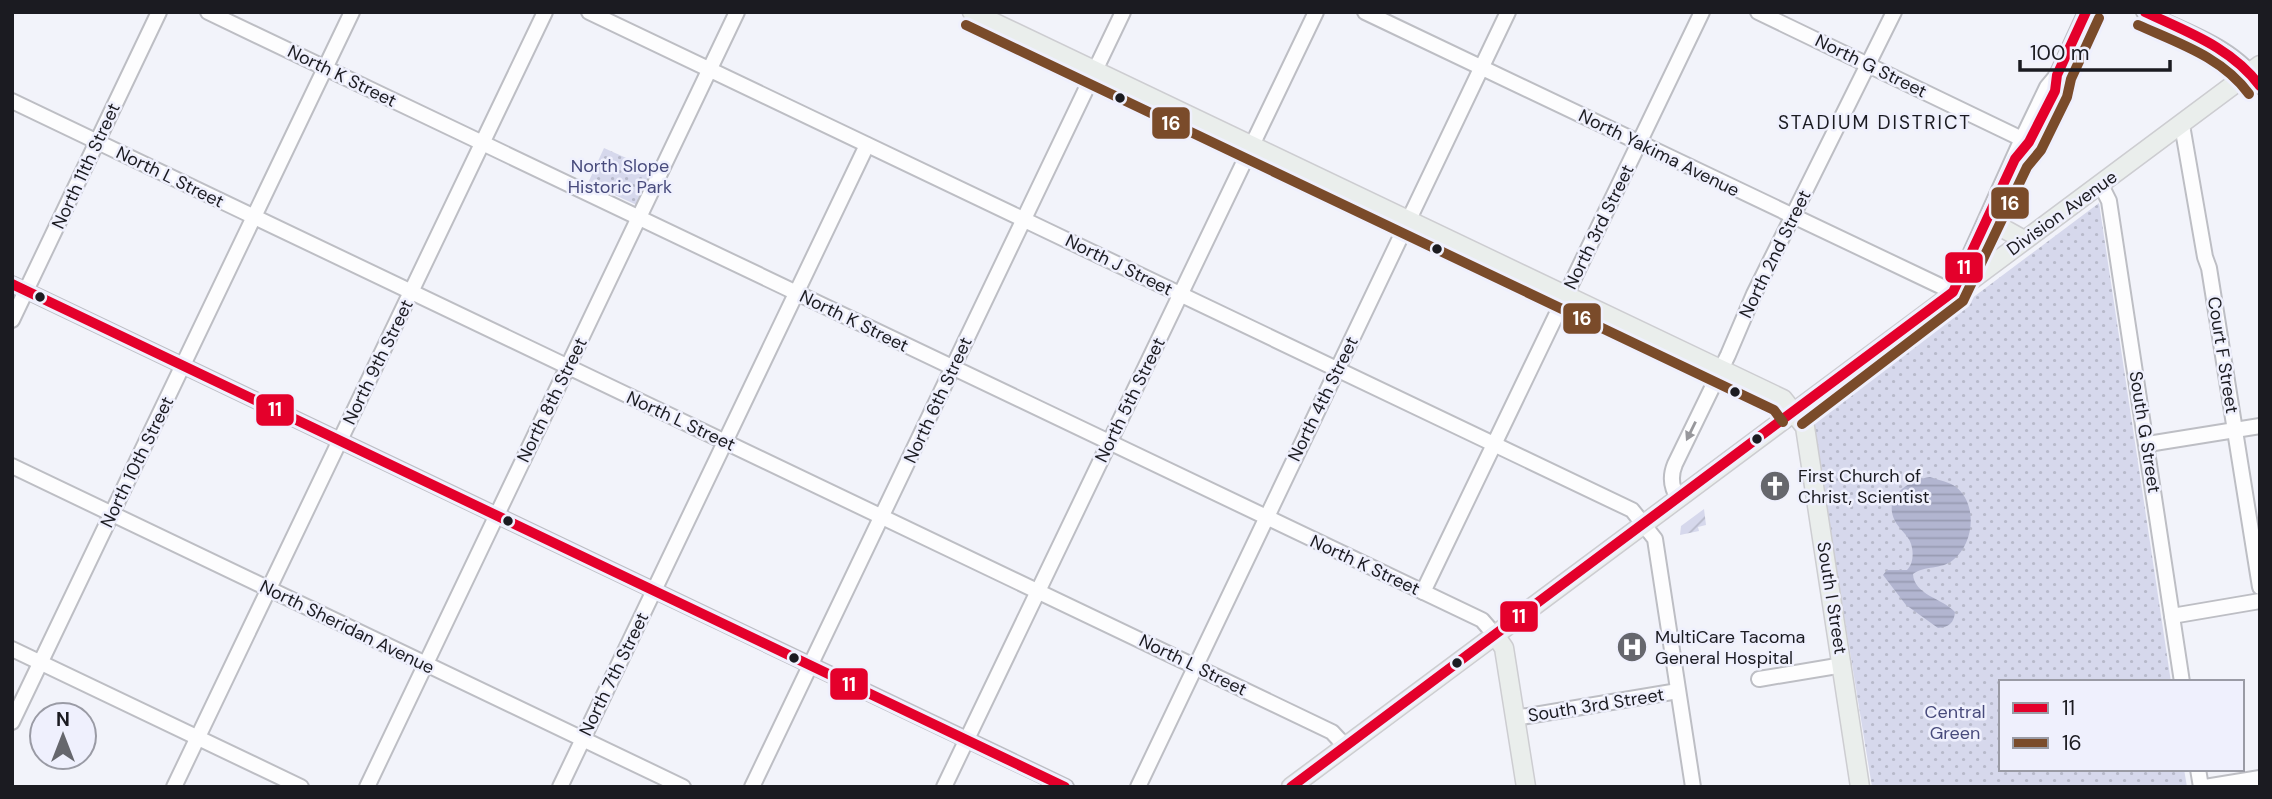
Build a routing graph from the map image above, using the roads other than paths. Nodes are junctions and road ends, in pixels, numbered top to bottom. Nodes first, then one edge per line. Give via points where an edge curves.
1 (159, 12) edge
2 (208, 12) edge
3 (352, 12) edge
4 (545, 12) edge
5 (589, 12) edge
6 (737, 12) edge
7 (972, 12) edge
8 (1123, 12) edge
9 (1316, 12) edge
10 (1365, 12) edge
11 (1508, 12) edge
12 (1702, 12) edge
13 (1758, 12) edge
14 (1894, 12) edge
15 (2086, 12) edge
16 (2144, 12) edge
17 (1868, 65) junction
18 (325, 68) junction
19 (1482, 68) junction
20 (709, 70) junction
21 (1095, 71) junction
22 (2257, 74) edge
23 (2057, 75) junction
24 (12, 102) edge
25 (2182, 125) junction
26 (2022, 139) junction
27 (97, 142) junction
28 (482, 143) junction
29 (1639, 143) junction
30 (867, 145) junction
31 (1252, 146) junction
32 (2015, 159) junction
33 (2101, 185) junction
34 (254, 217) junction
35 (639, 218) junction
36 (1792, 218) junction
37 (1024, 219) junction
38 (1988, 220) junction
39 (1409, 221) junction
40 (2024, 240) junction
41 (12, 284) edge
42 (26, 290) junction
43 (411, 292) junction
44 (1953, 292) junction
45 (796, 293) junction
46 (1181, 294) junction
47 (1565, 296) junction
48 (12, 320) edge
49 (183, 365) junction
50 (568, 367) junction
51 (953, 368) junction
52 (1337, 369) junction
53 (1721, 370) junction
54 (1794, 413) junction
55 (2260, 426) edge
56 (2234, 429) junction
57 (340, 440) junction
58 (725, 442) junction
59 (1110, 442) junction
60 (1494, 444) junction
61 (2148, 444) junction
62 (12, 466) edge
63 (1679, 499) junction
64 (112, 514) junction
65 (497, 515) junction
66 (882, 517) junction
67 (1266, 518) junction
68 (1645, 524) junction
69 (2260, 587) edge
70 (269, 589) junction
71 (654, 590) junction
72 (1039, 592) junction
73 (1423, 592) junction
74 (2260, 601) edge
75 (2172, 615) junction
76 (1495, 635) junction
77 (12, 649) edge
78 (41, 662) junction
79 (426, 664) junction
80 (810, 665) junction
81 (1843, 665) junction
82 (1195, 666) junction
83 (1759, 679) dead end
84 (2182, 680) edge
85 (1678, 691) junction
86 (1515, 718) junction
87 (12, 722) edge
88 (198, 737) junction
89 (583, 739) junction
90 (967, 739) junction
91 (1346, 747) junction
92 (2260, 778) edge
93 (174, 787) edge
94 (301, 787) edge
95 (367, 787) edge
96 (560, 787) edge
97 (683, 787) edge
98 (752, 787) edge
99 (944, 787) edge
100 (1066, 787) edge
101 (1138, 787) edge
102 (1291, 787) edge
103 (1526, 787) edge
104 (1693, 787) edge
105 (1860, 787) edge
106 (2203, 787) edge

1 - 27 street, North 11th Street
2 - 18 street, North K Street
3 - 18 street, North 10th Street
4 - 28 street, North 9th Street
5 - 20 street, North J Street
6 - 20 street, North 8th Street
7 - 21 main road
8 - 21 street, North 6th Street
9 - 31 street, North 5th Street
10 - 19 street, North Yakima Avenue
11 - 19 street, North 4th Street
12 - 29 street, North 3rd Street
13 - 17 street, North G Street
14 - 17 street, North 2nd Street
15 - 23 street
16 - 22 street via 2225,52
17 - 26 street, North G Street
17 - 36 street, North 2nd Street
18 - 28 street, North K Street
18 - 34 street, North 10th Street
19 - 29 street, North Yakima Avenue
19 - 39 street, North 4th Street
20 - 30 street, North J Street
20 - 35 street, North 8th Street
21 - 31 main road
21 - 37 street, North 6th Street
22 - 25 main road, Division Avenue
23 - 26 street
23 - 32 street via 2055,91
24 - 27 street, North L Street
25 - 33 main road, Division Avenue
25 - 56 street, Court F Street
26 - 32 street
27 - 34 street, North L Street
27 - 42 street, North 11th Street
28 - 35 street, North K Street
28 - 43 street, North 9th Street
29 - 36 street, North Yakima Avenue
29 - 47 street, North 3rd Street
30 - 37 street, North J Street
30 - 45 street, North 7th Street
31 - 39 main road
31 - 46 street, North 5th Street
32 - 38 street
33 - 40 main road, Division Avenue
33 - 61 street, South G Street via 2109,201
34 - 43 street, North L Street
34 - 49 street, North 10th Street
35 - 45 street, North K Street
35 - 50 street, North 8th Street
36 - 44 street, North Yakima Avenue
36 - 53 street, North 2nd Street
37 - 46 street, North J Street
37 - 51 street, North 6th Street
38 - 40 main road
38 - 44 street
39 - 47 main road
39 - 52 street, North 4th Street
40 - 44 main road, Division Avenue
41 - 42 street
42 - 48 street, North 11th Street
42 - 49 street
43 - 50 street, North L Street
43 - 57 street, North 9th Street
44 - 54 main road, Division Avenue
45 - 51 street, North K Street
45 - 58 street, North 7th Street
46 - 52 street, North J Street
46 - 59 street, North 5th Street
47 - 53 main road
47 - 60 street, North 3rd Street
49 - 57 street
49 - 64 street, North 10th Street
50 - 58 street, North L Street
50 - 65 street, North 8th Street
51 - 59 street, North K Street
51 - 66 street, North 6th Street
52 - 60 street, North J Street
52 - 67 street, North 4th Street
53 - 54 main road via 1783,399
53 -> 63 street, North 2nd Street via 1671,473
54 - 63 main road, Division Avenue
54 - 81 main road, South I Street via 1805,427
55 - 56 street
56 - 61 street
56 - 69 street, Court F Street
57 - 65 street
57 - 70 street, North 9th Street
58 - 66 street, North L Street
58 - 71 street, North 7th Street
59 - 67 street, North K Street
59 - 72 street, North 5th Street
60 - 68 street, North J Street via 1632,510
60 - 73 street, North 3rd Street
61 - 75 street, South G Street
62 - 64 street, North Sheridan Avenue
63 - 68 main road, Division Avenue
64 - 70 street, North Sheridan Avenue
64 - 78 street, North 10th Street
65 - 71 street
65 - 79 street, North 8th Street
66 - 72 street, North L Street
66 - 80 street, North 6th Street
67 - 73 street, North K Street
67 - 82 street, North 4th Street
68 - 76 main road, Division Avenue
68 - 85 street via 1655,539
70 - 79 street, North Sheridan Avenue
70 - 88 street, North 9th Street
71 - 80 street
71 - 89 street, North 7th Street
72 - 82 street, North L Street
72 - 90 street, North 5th Street
73 - 76 street, North K Street via 1482,620
74 - 75 street
75 - 84 street, South G Street
76 - 86 main road via 1504,648
76 - 91 main road, Division Avenue
77 - 78 street
78 - 87 street, North 10th Street
78 - 88 street
79 - 89 street, North Sheridan Avenue
79 - 95 street, North 8th Street
80 - 90 street
80 - 98 street, North 6th Street
81 - 83 street
81 - 105 main road, South I Street
82 - 91 street, North L Street via 1332,732
82 - 101 street, North 4th Street
85 - 86 street, South 3rd Street
85 - 104 street
86 - 103 main road
88 - 93 street, North 9th Street
88 - 94 street
89 - 96 street, North 7th Street
89 - 97 street, North Sheridan Avenue
90 - 99 street, North 5th Street
90 - 100 street
91 - 102 main road, Division Avenue
92 - 106 street

